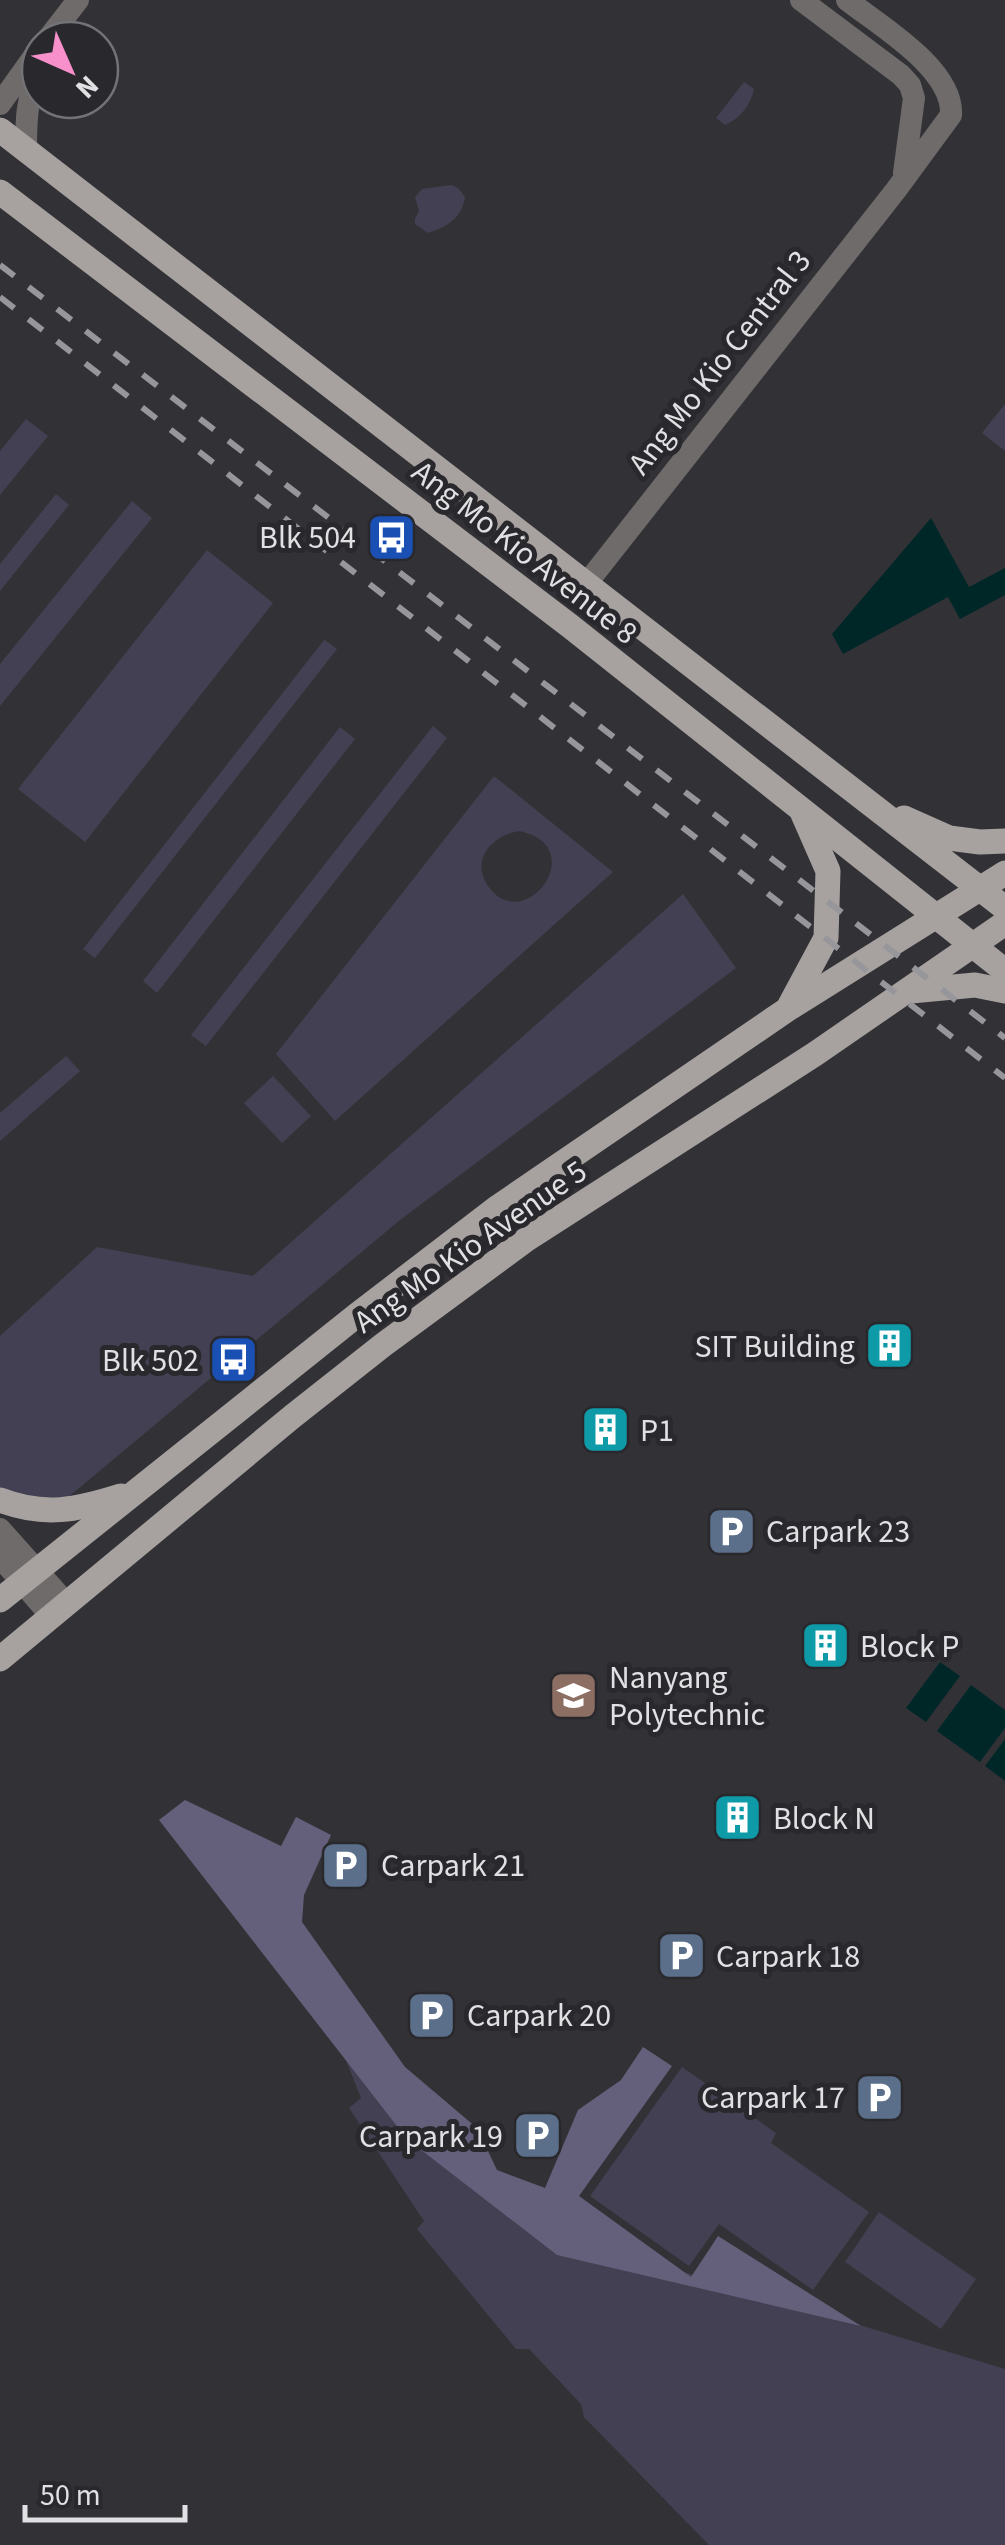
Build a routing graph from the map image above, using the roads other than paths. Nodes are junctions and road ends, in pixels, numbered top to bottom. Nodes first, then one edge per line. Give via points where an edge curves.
1 (78, 0) edge
2 (802, 0) edge
3 (847, 0) edge
4 (62, 20) edge
5 (20, 76) edge
6 (0, 104) edge
7 (28, 120) edge
8 (0, 130) edge
9 (26, 150) junction
10 (903, 181) junction
11 (0, 192) edge
12 (204, 287) junction
13 (174, 325) junction
14 (587, 584) junction
15 (872, 803) junction
16 (802, 810) junction
17 (1005, 841) edge
18 (1005, 873) edge
19 (979, 890) junction
20 (1005, 908) edge
21 (935, 917) junction
22 (1005, 924) edge
23 (972, 946) junction
24 (1005, 971) edge
25 (1005, 990) edge
26 (905, 992) junction
27 (788, 1009) junction
28 (136, 1492) junction
29 (0, 1500) edge
30 (0, 1528) edge
31 (0, 1558) edge
32 (29, 1576) junction
33 (0, 1600) edge
34 (60, 1611) junction
35 (0, 1659) edge

1 - 4 street
2 - 10 street via 910,85
3 - 10 street, Ang Mo Kio Central 3 via 919,55 952,103 951,114
5 - 6 street
7 - 9 street
8 - 9 main road, Ang Mo Kio Avenue 8
9 - 12 main road, Ang Mo Kio Avenue 8
10 - 14 street, Ang Mo Kio Central 3
11 - 13 main road, Ang Mo Kio Avenue 8
12 - 13 main road via 178,291 169,308
12 - 14 main road, Ang Mo Kio Avenue 8
13 - 16 main road, Ang Mo Kio Avenue 8
14 - 15 main road, Ang Mo Kio Avenue 8
15 - 17 main road via 949,838
15 - 19 main road, Ang Mo Kio Avenue 8
16 - 21 main road, Ang Mo Kio Avenue 8
16 - 27 main road via 828,871 826,938
18 - 19 main road, Ang Mo Kio Avenue 5
19 - 20 main road, Ang Mo Kio Avenue 8
19 - 21 main road, Ang Mo Kio Avenue 5
21 - 23 main road, Ang Mo Kio Avenue 8
21 - 27 main road, Ang Mo Kio Avenue 5
22 - 23 main road, Ang Mo Kio Avenue 5
23 - 24 main road, Ang Mo Kio Avenue 8
23 - 26 main road, Ang Mo Kio Avenue 5
25 - 26 main road via 975,984
26 - 34 main road, Ang Mo Kio Avenue 5 via 511,1251 353,1369
27 - 28 main road, Ang Mo Kio Avenue 5 via 498,1207
28 - 29 main road via 58,1511
28 - 32 main road, Ang Mo Kio Avenue 5
30 - 32 street
31 - 32 street
32 - 33 main road, Ang Mo Kio Avenue 5
32 - 34 street
34 - 35 main road, Ang Mo Kio Avenue 5

